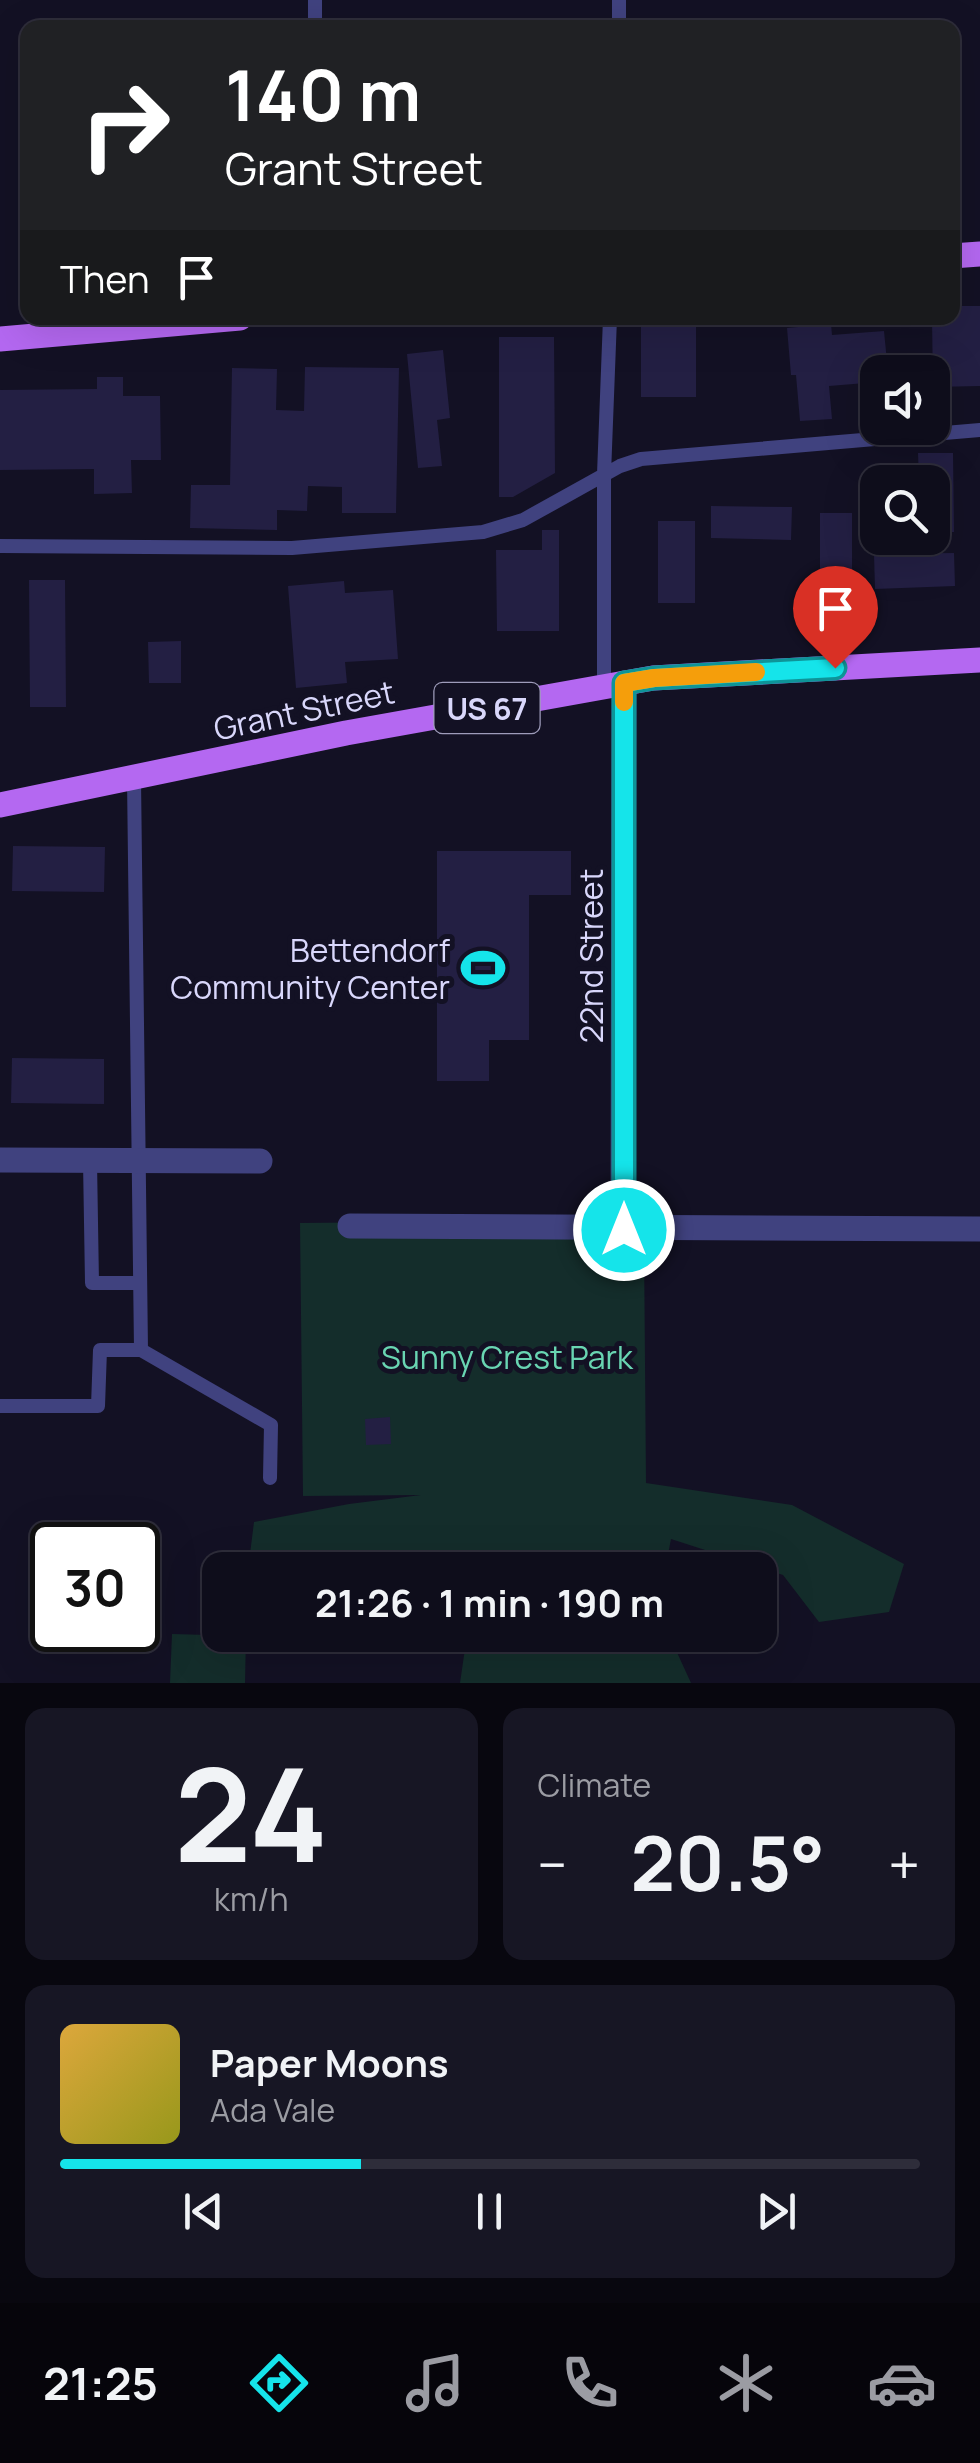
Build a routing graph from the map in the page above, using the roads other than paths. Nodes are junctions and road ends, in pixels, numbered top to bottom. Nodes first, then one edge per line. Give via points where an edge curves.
1 (160, 325) edge
2 (610, 325) edge
3 (0, 339) edge
4 (980, 430) edge
5 (604, 474) junction
6 (0, 546) edge
7 (980, 660) edge
8 (614, 684) junction
9 (134, 779) junction
10 (0, 805) edge
11 (140, 1159) junction
12 (0, 1160) edge
13 (90, 1161) junction
14 (260, 1162) dead end
15 (350, 1226) dead end
16 (980, 1229) edge
17 (624, 1230) junction
18 (140, 1283) junction
19 (141, 1350) junction
20 (0, 1406) edge
21 (270, 1478) dead end

1 - 3 main road
2 - 5 lane
4 - 5 lane via 641,459
5 - 6 lane via 523,520 483,532 292,548
5 - 8 lane
7 - 8 main road, Grant Street / US 67
8 - 9 main road, Grant Street / US 67
8 - 17 street, 22nd Street
9 - 10 main road, Grant Street / US 67
9 - 11 lane
11 - 13 street
11 - 14 street
11 - 18 lane
12 - 13 street
13 - 18 lane via 92,1282
15 - 17 street
16 - 17 street
18 - 19 lane
19 - 20 lane via 100,1350 98,1406
19 - 21 lane via 271,1424

